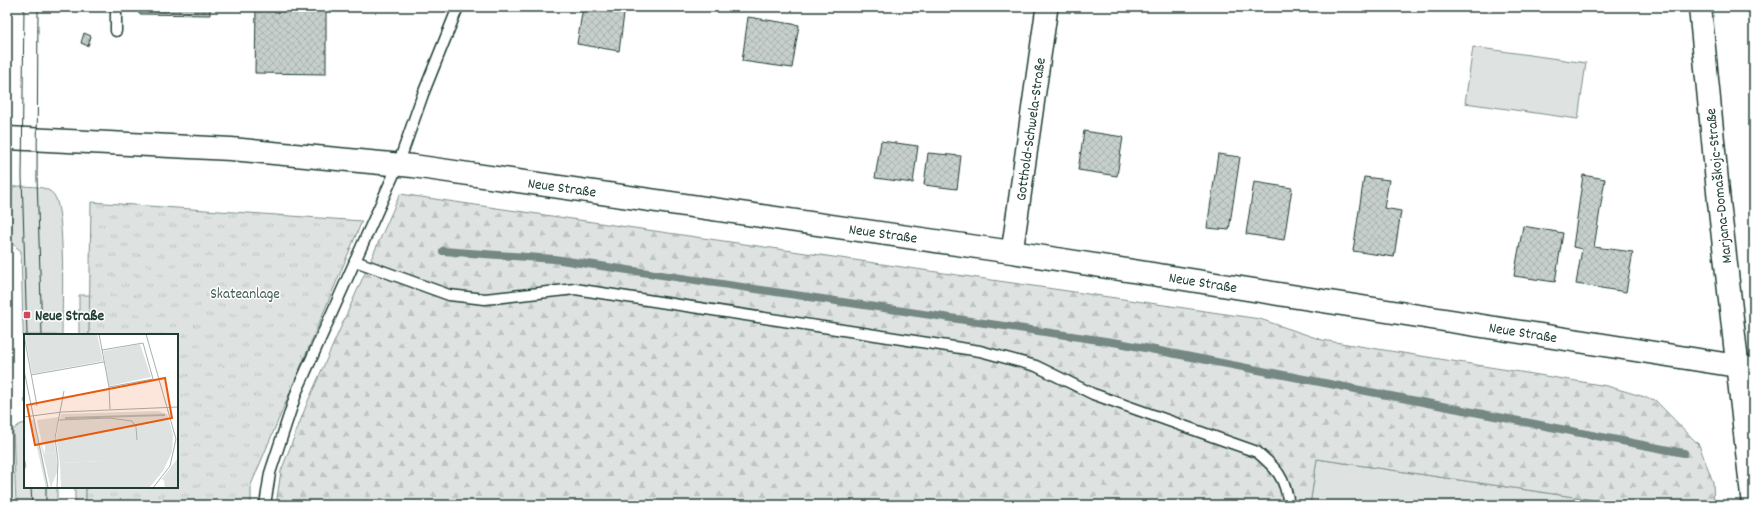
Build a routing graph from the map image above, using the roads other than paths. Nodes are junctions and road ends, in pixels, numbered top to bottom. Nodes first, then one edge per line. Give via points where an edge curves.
1 (116, 7) edge
2 (458, 7) edge
3 (1047, 7) edge
4 (1700, 7) edge
5 (116, 31) dead end
6 (7, 138) edge
7 (398, 165) junction
8 (1012, 252) junction
9 (356, 262) junction
10 (1745, 367) edge
11 (265, 505) edge
12 (1289, 505) edge
13 (1753, 505) edge

1 - 5 lane
2 - 7 lane
3 - 8 street, Gotthold-Schwela-Straße
4 - 10 street, Marjana-Domaškojc-Straße
6 - 7 street, Neue Straße via 231,149
7 - 8 street, Neue Straße
7 - 9 lane
8 - 10 street, Neue Straße
9 - 11 lane via 297,391 270,472
9 - 12 lane via 449,295 485,299 575,289 980,351 1036,366 1094,394 1257,452 1278,470
10 - 13 street, Marjana-Domaškojc-Straße

